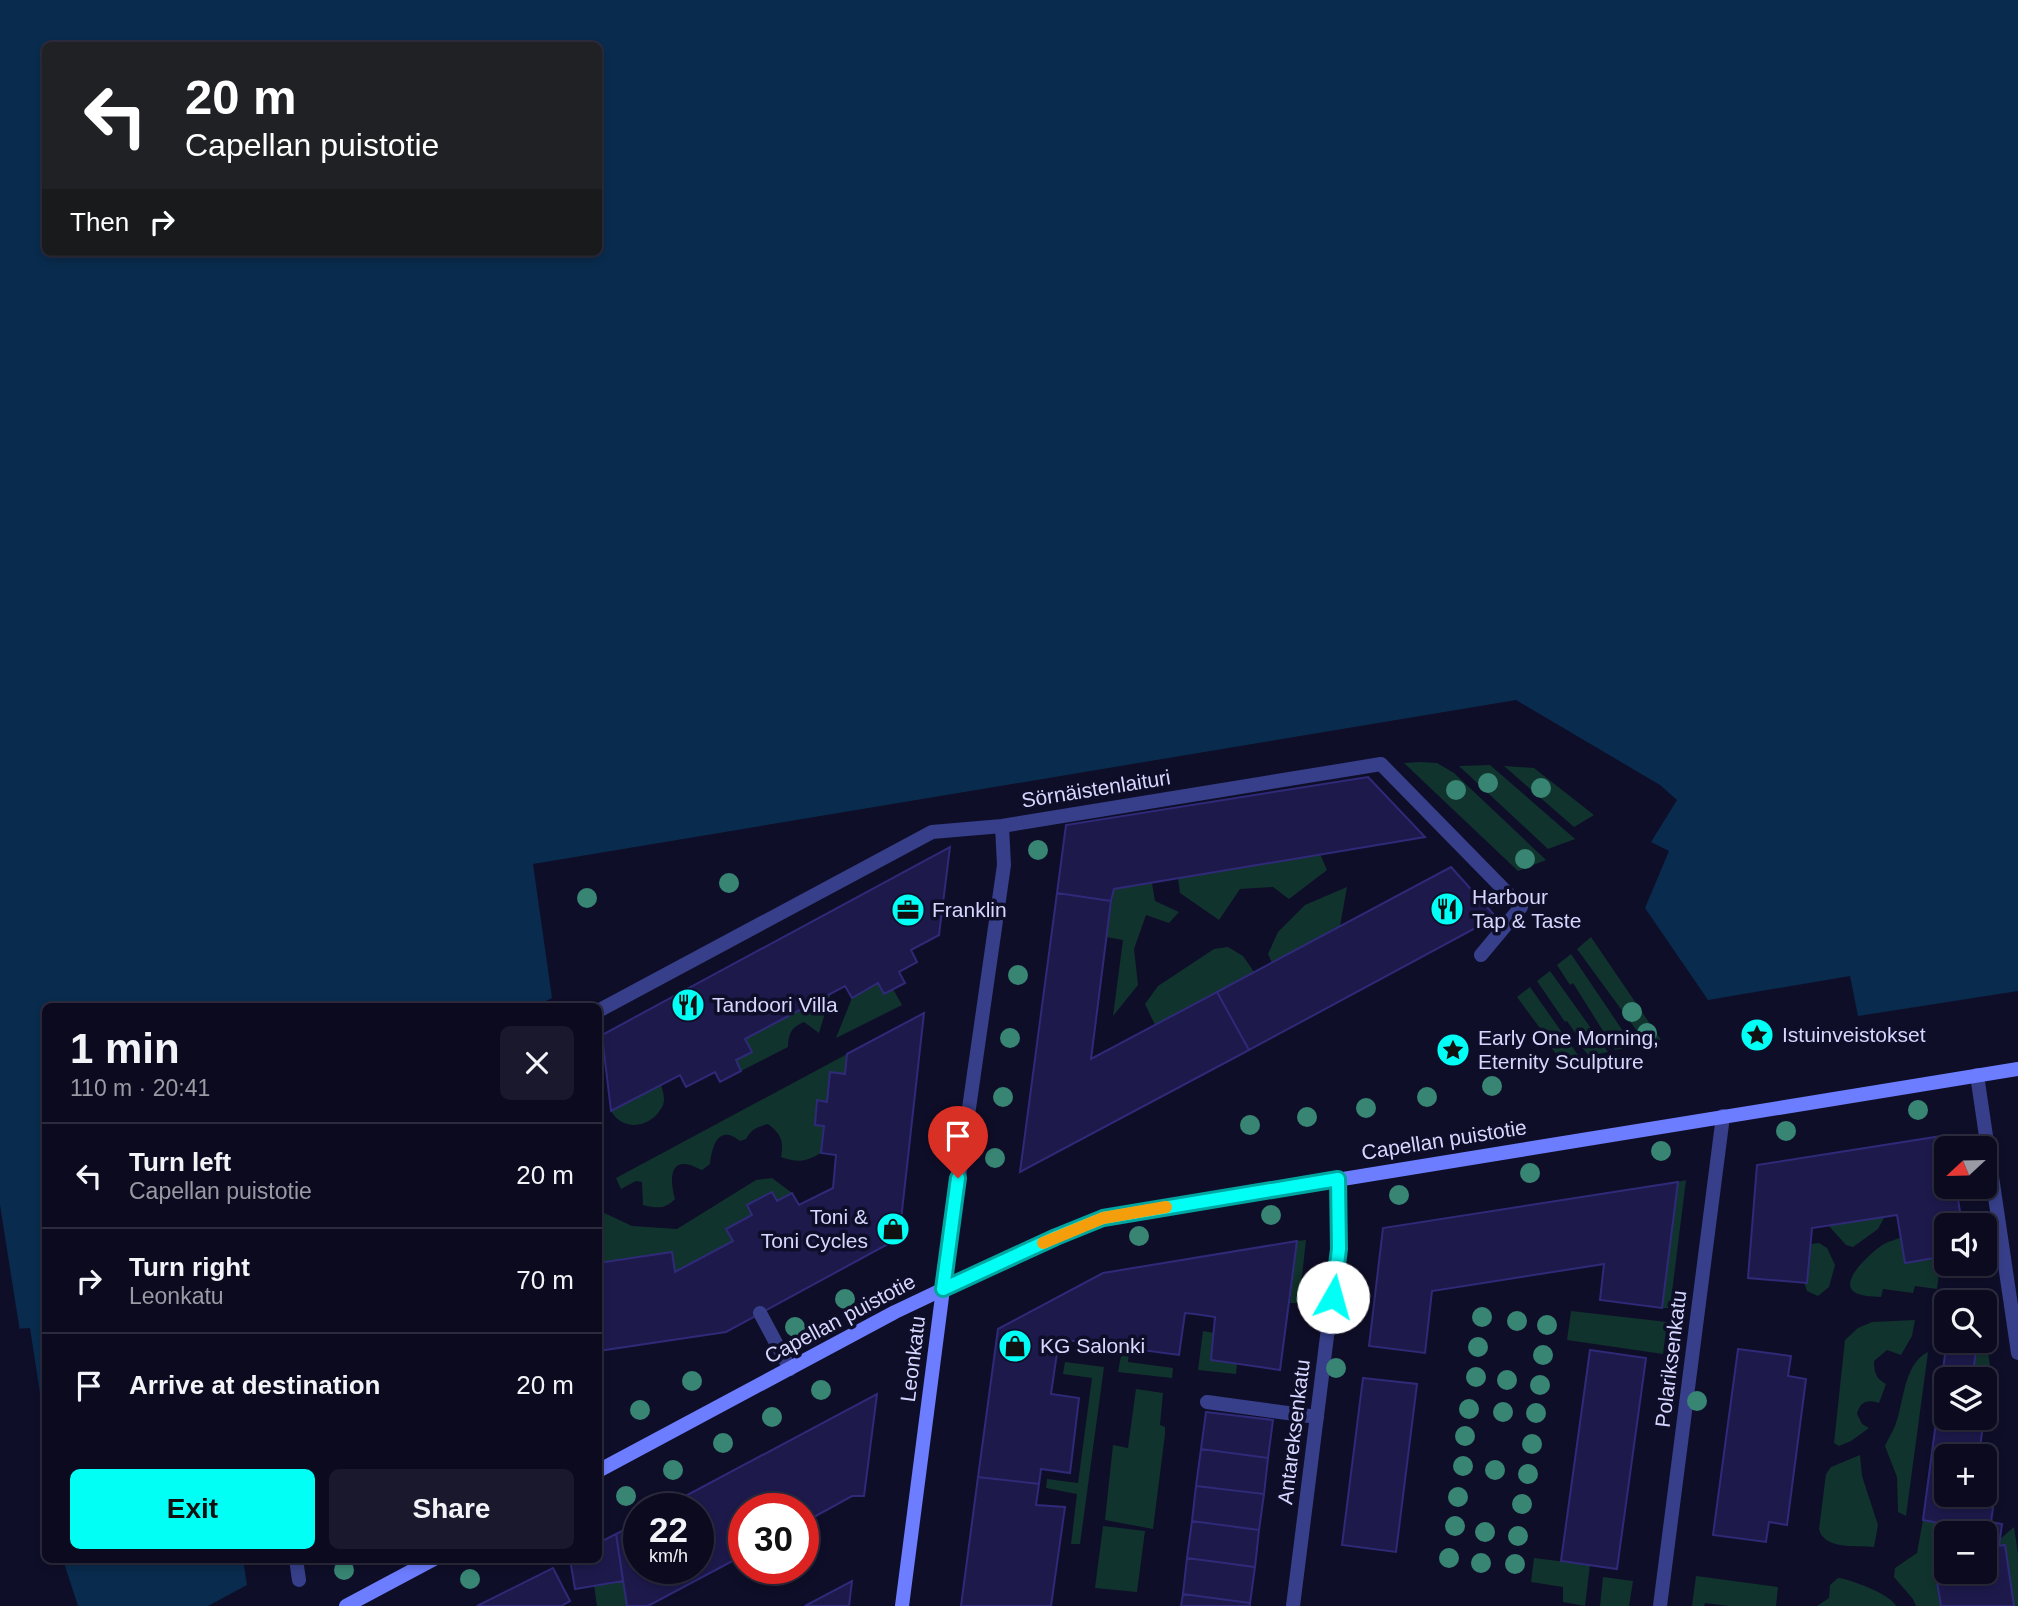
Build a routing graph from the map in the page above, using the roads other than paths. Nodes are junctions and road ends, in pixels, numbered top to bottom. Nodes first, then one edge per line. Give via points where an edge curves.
1 (1002, 826) junction
2 (1481, 955) dead end
3 (602, 1009) edge
4 (2018, 1069) edge
5 (1977, 1075) junction
6 (1723, 1116) junction
7 (1338, 1179) junction
8 (943, 1289) junction
9 (760, 1313) dead end
10 (2018, 1353) edge
11 (790, 1369) junction
12 (1207, 1402) dead end
13 (1317, 1417) junction
14 (602, 1469) edge
15 (297, 1563) edge
16 (427, 1563) edge
17 (299, 1580) dead end
18 (346, 1606) edge
19 (902, 1606) edge
20 (1293, 1606) edge
21 (1660, 1606) edge

1 - 2 street, Sörnäistenlaituri via 1381,764 1521,907
1 - 3 street, Sörnäistenlaituri via 932,832
1 - 8 street, Leonkatu via 1004,865
4 - 5 street, Capellan puistotie
5 - 6 street, Capellan puistotie
5 - 10 street
6 - 7 street, Capellan puistotie
6 - 21 street, Polariksenkatu
7 - 8 street, Capellan puistotie via 1103,1218
7 - 13 street, Antareksenkatu via 1339,1249
8 - 11 street, Capellan puistotie
8 - 19 street, Leonkatu
9 - 11 street
11 - 14 street, Capellan puistotie
12 - 13 street
13 - 20 street, Antareksenkatu
15 - 17 street
16 - 18 street

